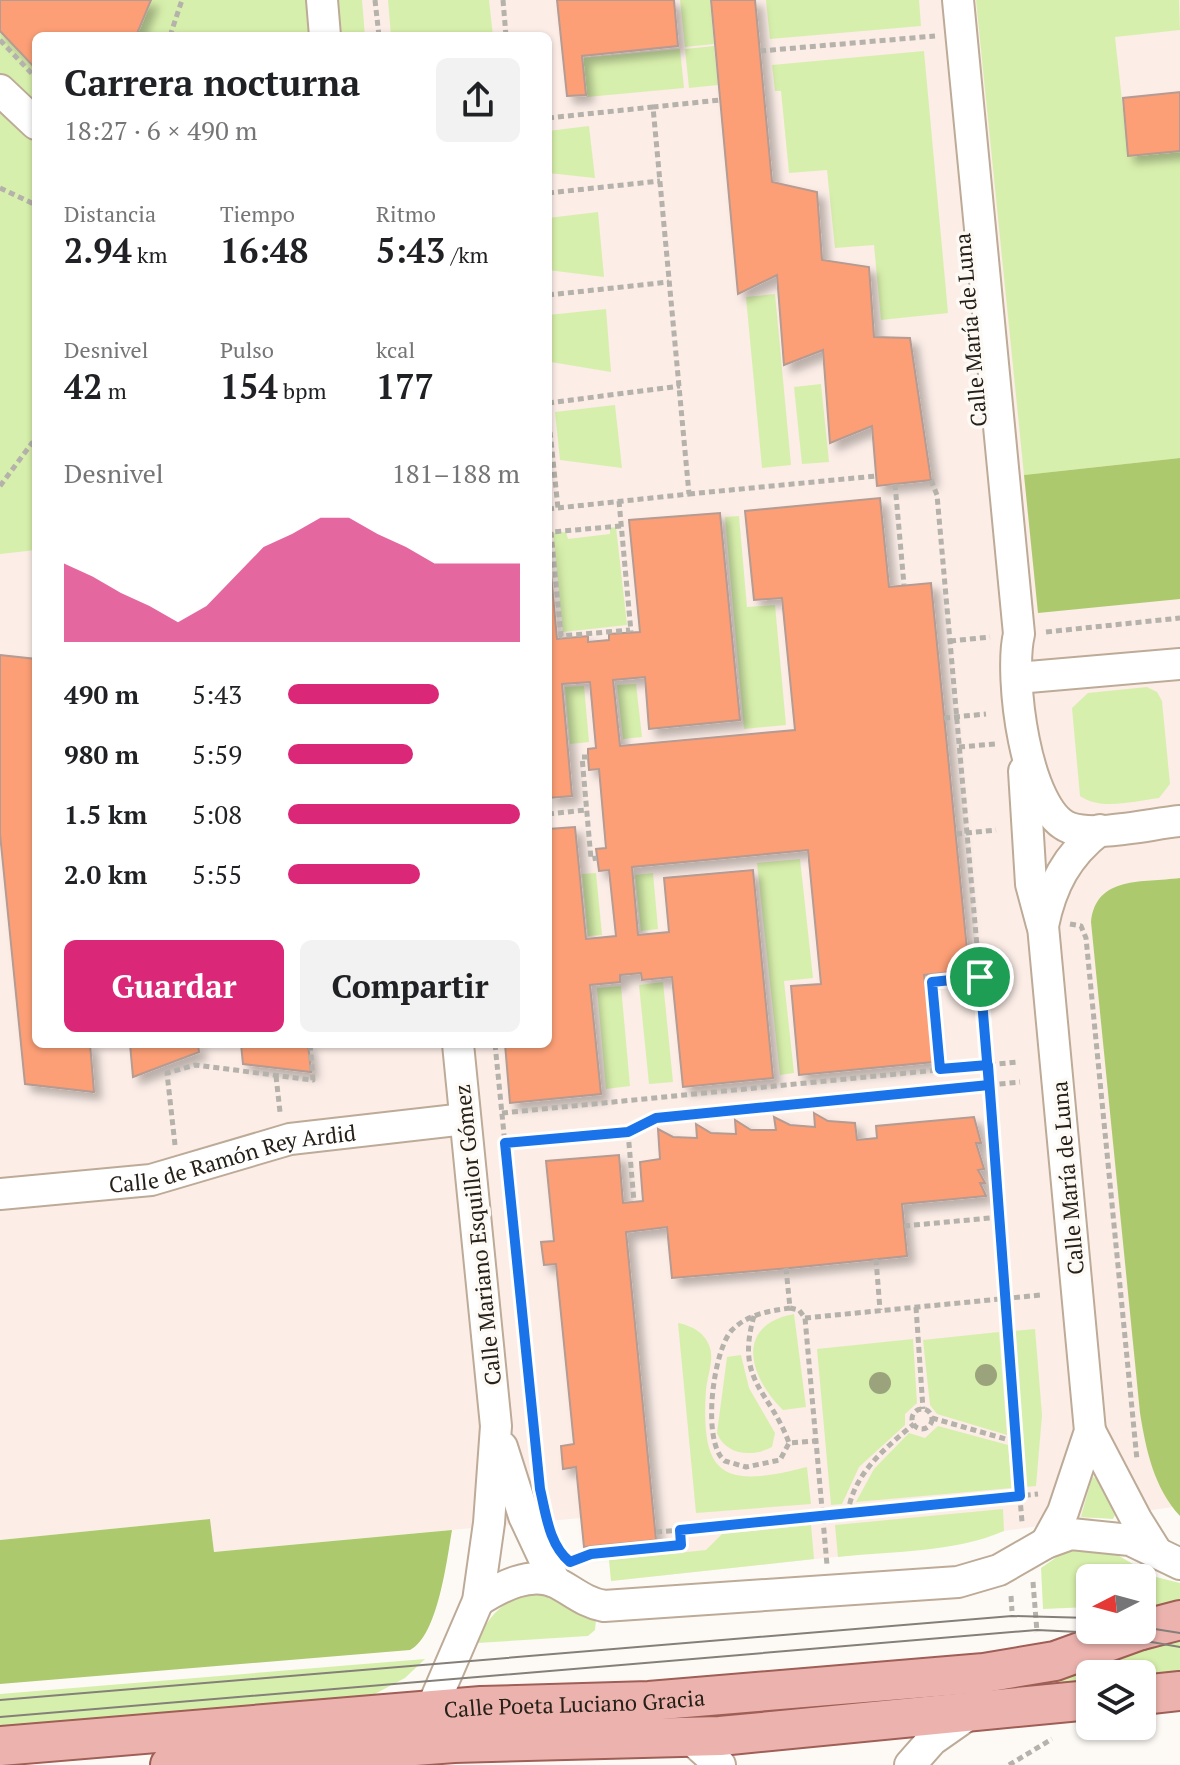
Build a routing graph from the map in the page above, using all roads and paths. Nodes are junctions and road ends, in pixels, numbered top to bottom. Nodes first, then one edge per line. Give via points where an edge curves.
1 (182, 0) edge
2 (322, 0) edge
3 (375, 0) edge
4 (503, 0) edge
5 (938, 0) edge
6 (958, 0) edge
7 (171, 32) edge
8 (325, 32) edge
9 (379, 32) edge
10 (506, 32) edge
11 (941, 35) junction
12 (0, 40) edge
13 (760, 51) dead end
14 (32, 74) edge
15 (0, 90) edge
16 (720, 100) dead end
17 (653, 107) junction
18 (552, 118) edge
19 (32, 120) edge
20 (660, 181) junction
21 (0, 188) edge
22 (552, 193) edge
23 (32, 203) edge
24 (669, 282) junction
25 (552, 295) edge
26 (680, 386) junction
27 (552, 402) edge
28 (32, 443) edge
29 (552, 450) edge
30 (876, 476) dead end
31 (931, 480) dead end
32 (895, 484) dead end
33 (0, 486) edge
34 (689, 494) junction
35 (619, 501) junction
36 (558, 508) junction
37 (552, 509) edge
38 (621, 526) junction
39 (552, 532) edge
40 (552, 542) edge
41 (904, 585) dead end
42 (1180, 618) edge
43 (950, 641) junction
44 (1014, 650) junction
45 (1180, 664) edge
46 (986, 714) dead end
47 (956, 717) junction
48 (944, 718) dead end
49 (1012, 742) junction
50 (959, 747) junction
51 (588, 757) dead end
52 (586, 810) junction
53 (552, 814) edge
54 (1180, 821) edge
55 (996, 830) dead end
56 (1100, 830) junction
57 (967, 833) junction
58 (956, 834) dead end
59 (597, 858) dead end
60 (1073, 923) dead end
61 (1043, 926) junction
62 (931, 974) dead end
63 (980, 977) junction
64 (932, 982) junction
65 (310, 1048) edge
66 (458, 1048) edge
67 (495, 1048) edge
68 (1018, 1062) dead end
69 (988, 1065) junction
70 (940, 1069) junction
71 (276, 1076) junction
72 (1020, 1082) dead end
73 (989, 1085) junction
74 (502, 1113) junction
75 (465, 1119) junction
76 (281, 1125) dead end
77 (628, 1132) junction
78 (505, 1143) junction
79 (175, 1144) dead end
80 (0, 1194) edge
81 (634, 1202) dead end
82 (1001, 1217) junction
83 (904, 1226) dead end
84 (876, 1259) dead end
85 (786, 1268) dead end
86 (1041, 1295) dead end
87 (1005, 1298) junction
88 (916, 1307) junction
89 (790, 1308) junction
90 (880, 1310) junction
91 (754, 1315) junction
92 (805, 1318) junction
93 (923, 1409) junction
94 (932, 1418) junction
95 (914, 1424) junction
96 (496, 1426) junction
97 (1090, 1431) junction
98 (816, 1441) junction
99 (1016, 1442) junction
100 (789, 1443) junction
101 (537, 1460) dead end
102 (1128, 1465) dead end
103 (1038, 1494) dead end
104 (1020, 1496) junction
105 (848, 1514) junction
106 (823, 1516) junction
107 (1022, 1522) dead end
108 (680, 1530) junction
109 (656, 1532) dead end
110 (1046, 1543) junction
111 (1168, 1557) edge
112 (828, 1570) dead end
113 (562, 1572) junction
114 (478, 1601) junction
115 (1180, 1620) edge
116 (1156, 1626) edge
117 (1104, 1644) edge
118 (1180, 1691) edge
119 (1156, 1706) edge
120 (431, 1710) junction
121 (973, 1711) junction
122 (1076, 1716) edge
123 (689, 1737) junction
124 (1057, 1738) dead end
125 (454, 1743) junction
126 (0, 1746) edge
127 (170, 1765) edge
128 (720, 1765) edge
129 (910, 1765) edge
130 (1009, 1765) edge

1 - 7 path
2 - 8 street
3 - 9 path
4 - 10 path
5 - 11 street, Calle María de Luna
6 - 44 street, Calle María de Luna via 1019,634
11 - 13 path
11 - 44 street, Calle María de Luna via 999,636
12 - 14 path
15 - 19 street
16 - 17 path
17 - 18 path
17 - 20 path
20 - 22 path
20 - 24 path
21 - 23 path
24 - 25 path
24 - 26 path
26 - 27 path
26 - 34 path
28 - 33 path
29 - 36 path
30 - 34 path
31 - 43 path via 937,495
32 - 41 path
34 - 35 path
35 - 36 path
35 - 38 path
36 - 37 path
38 - 39 path
38 - 40 path via 630,631 561,636
42 - 44 path
43 - 44 path
43 - 47 path
44 - 45 street
44 - 49 street, Calle María de Luna
46 - 47 path
47 - 48 path
47 - 50 path
49 - 50 path
49 - 56 street, Calle María de Luna via 1052,816 1074,829
49 - 61 street, Calle María de Luna
50 - 57 path
51 - 52 path via 582,757
52 - 53 path
52 - 59 path via 591,859
54 - 56 street, Calle María de Luna
55 - 57 path
56 - 61 street, Calle María de Luna via 1067,862 1051,892
57 - 58 path
57 - 63 path
60 - 102 path via 1081,926 1086,938 1138,1454
61 - 97 street, Calle María de Luna
62 - 64 path
63 - 64 path
63 - 69 path
64 - 70 path
65 - 71 path via 313,1080
66 - 75 street, Calle Mariano Esquillor Gómez
67 - 74 path
68 - 69 path
69 - 70 path
69 - 73 path
70 - 74 path
71 - 76 path
71 - 79 path via 195,1065 167,1073
72 - 73 path
73 - 77 path via 656,1118
73 - 82 path
74 - 78 path
75 - 80 street, Calle de Ramón Rey Ardid via 290,1139 151,1180
75 - 96 street, Calle Mariano Esquillor Gómez
77 - 78 path
77 - 81 path
78 - 101 path
82 - 83 path
82 - 87 path
84 - 90 path
85 - 89 path
86 - 87 path, Calle María de Luna
87 - 88 path, Calle María de Luna
87 - 99 path
88 - 90 path, Calle María de Luna
88 - 93 path
89 - 91 path
89 - 92 path
90 - 92 path, Calle María de Luna
91 - 100 path via 749,1365
91 - 100 path via 733,1329 722,1347 712,1443 725,1461 746,1467 780,1460
92 - 98 path
93 - 94 path
93 - 95 path via 914,1414
94 - 95 path via 924,1429
94 - 99 path
95 - 105 path via 865,1472
96 - 113 street, Calle Mariano Esquillor Gómez via 524,1516
96 - 114 street, Calle Mariano Esquillor Gómez
97 - 110 street, Calle María de Luna via 1063,1512
97 - 111 street, Calle María de Luna via 1136,1519
98 - 100 path
98 - 106 path
99 - 104 path
103 - 104 path
104 - 105 path
104 - 107 path
105 - 106 path
106 - 108 path
106 - 112 path
108 - 109 path
108 - 113 path via 681,1545 591,1554
110 - 111 street via 1087,1533 1130,1540
110 - 113 street via 981,1576 905,1587 604,1606 589,1603
113 - 114 street via 513,1582
114 - 120 street, Calle Mariano Esquillor Gómez
115 - 116 main road, Calle Poeta Luciano Gracia
117 - 120 main road, Calle Poeta Luciano Gracia via 1016,1669 649,1701
118 - 119 main road
120 - 125 street via 439,1730
120 - 126 main road, Calle Poeta Luciano Gracia
121 - 122 main road, Calle Poeta Luciano Gracia
121 - 123 main road, Calle Poeta Luciano Gracia
121 - 129 street, Calle Poeta Luciano Gracia via 932,1740
123 - 125 main road, Calle Poeta Luciano Gracia
123 - 128 street, Calle Poeta Luciano Gracia
124 - 130 path
125 - 127 main road, Calle Poeta Luciano Gracia

